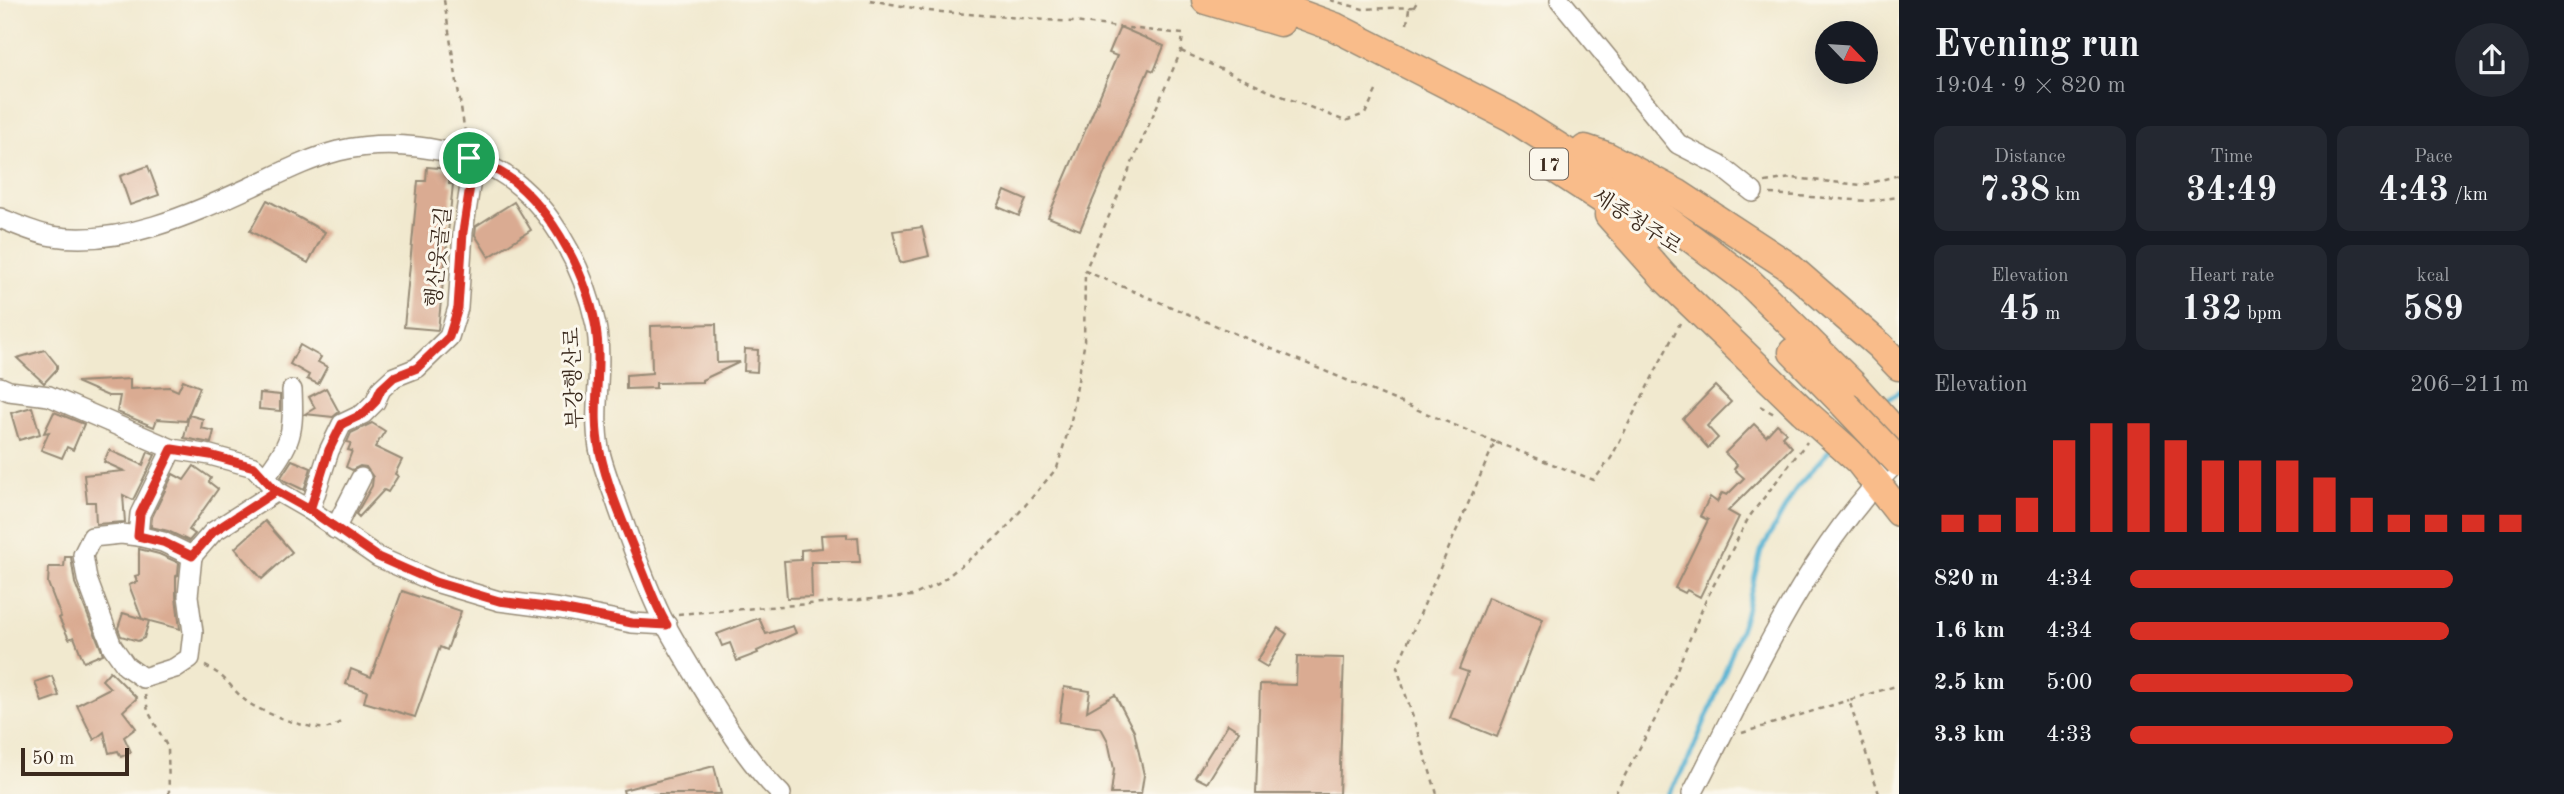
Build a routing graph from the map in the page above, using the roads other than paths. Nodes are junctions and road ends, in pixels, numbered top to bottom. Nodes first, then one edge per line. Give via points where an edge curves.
1 (1206, 0) edge
2 (1261, 0) edge
3 (1560, 0) edge
4 (1536, 133) junction
5 (469, 158) junction
6 (1584, 187) junction
7 (1749, 189) road end
8 (0, 218) edge
9 (1899, 366) edge
10 (0, 387) edge
11 (292, 390) dead end
12 (1848, 393) junction
13 (1899, 436) edge
14 (172, 449) junction
15 (1899, 461) edge
16 (1868, 471) junction
17 (361, 478) dead end
18 (271, 484) junction
19 (310, 510) junction
20 (1899, 512) edge
21 (335, 529) junction
22 (138, 536) junction
23 (192, 556) junction
24 (664, 620) junction
25 (781, 794) edge
26 (1692, 794) edge

1 - 6 highway, 세종청주로 / 17 via 1305,30 1468,111
2 - 4 highway, 세종청주로 / 17 via 1335,27
3 - 7 street via 1678,144 1720,165
4 - 9 highway via 1606,156 1678,194 1788,266
4 - 12 highway, 세종청주로 / 17 via 1628,191 1747,280
5 - 8 street, 부강행산로 via 405,146 340,151 177,217 105,237 51,236
5 - 19 street, 행산웃골길 via 458,308 449,337 417,368 394,377 363,414 342,424
5 - 24 street, 부강행산로 via 498,171 531,198 559,233 575,266 596,327 600,453 626,531
6 - 12 highway, 세종청주로 / 17 via 1708,268
6 - 16 highway via 1792,414
10 - 14 street via 49,396
11 - 18 street via 293,424
12 - 13 highway, 17
12 - 15 highway, 17, bridge
14 - 18 street via 254,467
14 - 22 street via 140,514
15 - 16 street
16 - 20 highway
16 - 26 street via 1843,523 1787,611
17 - 21 street
18 - 19 street
18 - 23 street via 213,532
19 - 21 street
21 - 24 street via 389,562 499,601 632,623
22 - 23 street
22 - 23 street via 92,537 83,555 112,646 126,666 143,678 176,668 190,658
24 - 25 street, 부강행산로 via 741,748

